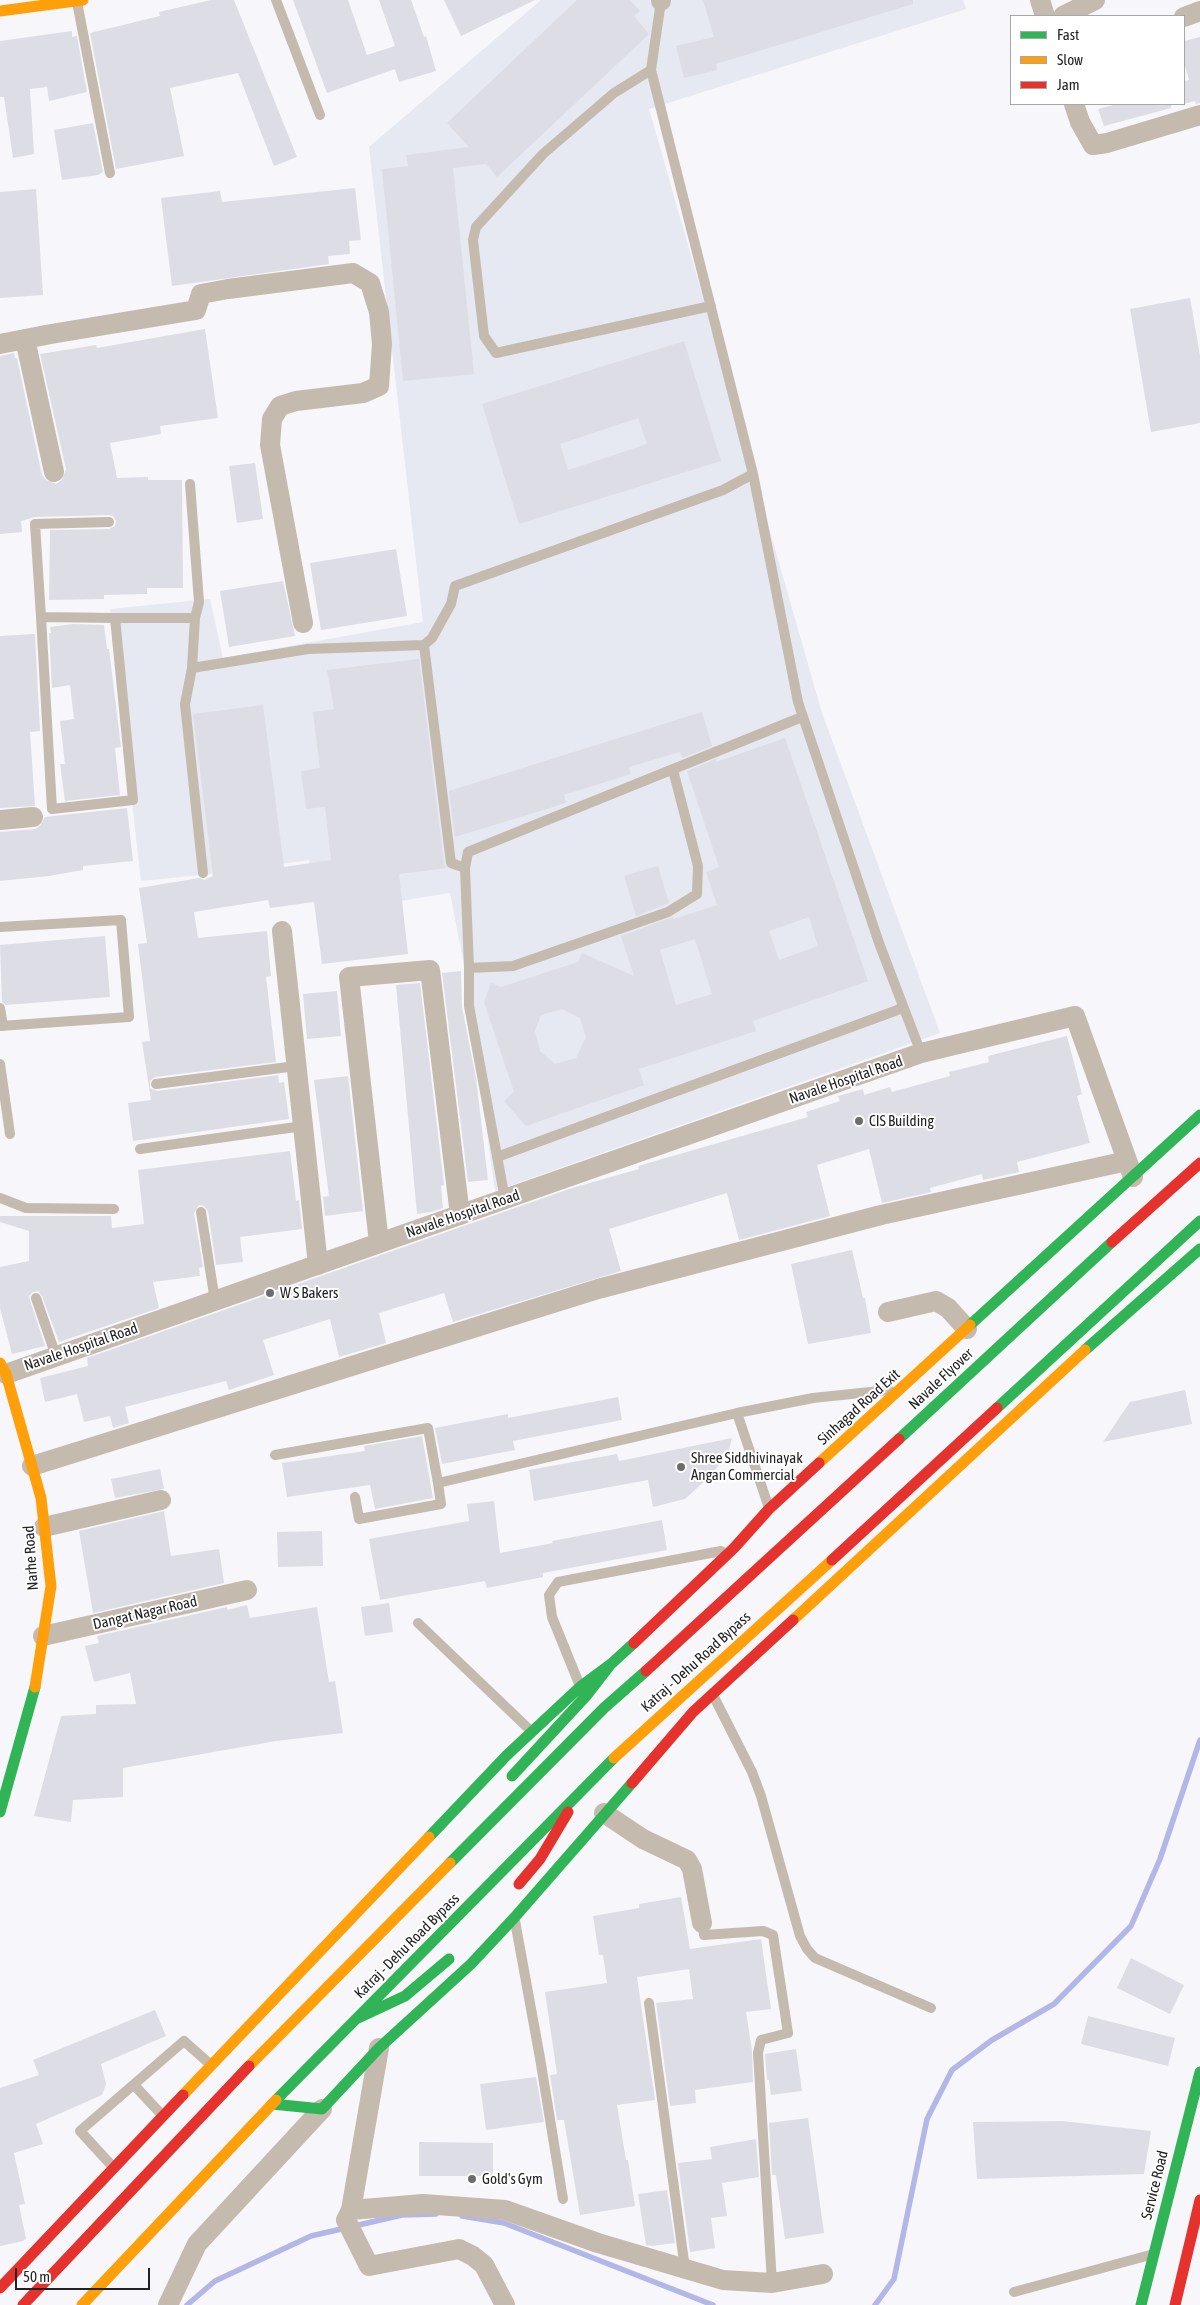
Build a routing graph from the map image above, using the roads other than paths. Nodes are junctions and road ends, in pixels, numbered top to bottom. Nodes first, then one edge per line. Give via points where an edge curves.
1 (80, 0) edge
2 (276, 0) edge
3 (662, 0) edge
4 (1040, 0) edge
5 (1095, 0) edge
6 (0, 11) edge
7 (1200, 11) edge
8 (1045, 15) edge
9 (1065, 15) edge
10 (1185, 17) edge
11 (651, 70) junction
12 (1074, 105) edge
13 (320, 115) dead end
14 (1200, 115) edge
15 (110, 173) dead end
16 (711, 306) junction
17 (25, 339) junction
18 (0, 344) edge
19 (54, 472) dead end
20 (753, 474) junction
21 (190, 484) dead end
22 (109, 522) dead end
23 (41, 617) junction
24 (115, 618) junction
25 (195, 618) junction
26 (303, 623) dead end
27 (424, 645) junction
28 (192, 668) junction
29 (802, 717) junction
30 (673, 770) junction
31 (33, 817) dead end
32 (0, 820) edge
33 (465, 868) junction
34 (203, 874) dead end
35 (0, 927) edge
36 (282, 931) dead end
37 (469, 968) junction
38 (0, 1008) edge
39 (904, 1008) junction
40 (1, 1026) edge
41 (921, 1053) junction
42 (0, 1064) edge
43 (296, 1066) junction
44 (156, 1084) dead end
45 (1200, 1115) edge
46 (303, 1126) junction
47 (10, 1134) dead end
48 (140, 1149) dead end
49 (497, 1157) junction
50 (1200, 1163) edge
51 (1130, 1169) junction
52 (0, 1198) edge
53 (505, 1199) junction
54 (114, 1209) dead end
55 (200, 1212) dead end
56 (460, 1215) junction
57 (1200, 1221) edge
58 (379, 1243) junction
59 (1200, 1249) edge
60 (318, 1264) junction
61 (36, 1298) dead end
62 (215, 1300) junction
63 (888, 1312) dead end
64 (966, 1329) junction
65 (56, 1356) junction
66 (2, 1371) edge
67 (900, 1389) junction
68 (737, 1413) junction
69 (275, 1455) dead end
70 (32, 1466) junction
71 (438, 1482) junction
72 (355, 1497) dead end
73 (161, 1500) dead end
74 (769, 1509) junction
75 (44, 1527) junction
76 (734, 1548) junction
77 (247, 1590) dead end
78 (704, 1619) joint
79 (418, 1623) dead end
80 (43, 1636) junction
81 (611, 1664) junction
82 (580, 1688) junction
83 (712, 1694) junction
84 (532, 1732) junction
85 (502, 1787) dead end
86 (581, 1792) junction
87 (0, 1812) edge
88 (604, 1813) junction
89 (466, 1831) dead end
90 (444, 1869) junction
91 (510, 1895) dead end
92 (514, 1918) junction
93 (702, 1923) joint
94 (460, 1949) dead end
95 (649, 2002) dead end
96 (931, 2008) dead end
97 (355, 2020) junction
98 (379, 2048) junction
99 (211, 2065) junction
100 (1200, 2072) edge
101 (134, 2085) junction
102 (272, 2104) junction
103 (322, 2109) junction
104 (163, 2116) junction
105 (114, 2168) junction
106 (563, 2199) dead end
107 (1200, 2200) edge
108 (348, 2215) junction
109 (1153, 2254) junction
110 (685, 2269) junction
111 (823, 2274) dead end
112 (772, 2283) junction
113 (0, 2288) edge
114 (1014, 2292) dead end
115 (23, 2305) edge
116 (82, 2305) edge
117 (168, 2305) edge
118 (504, 2305) edge
119 (1141, 2305) edge
120 (1175, 2305) edge

1 - 6 main road
1 - 15 lane
2 - 13 lane
3 - 11 lane
4 - 8 street
5 - 9 street
7 - 10 street
11 - 16 lane
11 - 16 lane via 614,93 543,154 476,227 473,240 484,336 496,353
12 - 14 street via 1093,145
16 - 20 lane
17 - 18 street
17 - 19 street
17 - 26 street via 196,310 201,294 228,288 353,273 370,283 379,312 382,344 379,386 363,393 280,406 272,420 270,445
20 - 27 lane via 705,497 455,586 451,604 432,638
20 - 29 lane
21 - 25 lane via 199,602
22 - 23 lane via 35,524
23 - 24 lane
23 - 24 lane via 52,809 132,800
24 - 25 lane
25 - 28 lane
27 - 28 lane via 308,649
27 - 33 lane via 450,863
28 - 34 lane via 185,704
29 - 30 lane
29 - 39 lane
30 - 33 lane via 468,852
30 - 37 lane via 698,866 696,894 668,912 513,966
31 - 32 street
33 - 37 lane
35 - 40 lane via 121,920 129,1017
36 - 43 street
37 - 49 lane via 469,1006
38 - 40 lane
39 - 41 lane
39 - 49 lane
41 - 51 street, Navale Hospital Road via 1075,1016
41 - 53 street, Navale Hospital Road
42 - 47 lane
43 - 44 lane
43 - 46 street
45 - 51 main road, Sinhagad Road Exit
46 - 48 lane
46 - 60 street
49 - 53 lane
50 - 78 main road, Navale Flyover
51 - 64 main road, Sinhagad Road Exit
51 - 70 street via 881,1215 598,1289
52 - 54 lane via 26,1208
53 - 56 street, Navale Hospital Road
55 - 62 lane
56 - 58 street, Navale Hospital Road
56 - 58 street via 430,970 348,977
57 - 86 main road, Katraj - Dehu Road Bypass via 633,1739
58 - 60 street, Navale Hospital Road
59 - 83 main road via 1100,1336
60 - 62 street, Navale Hospital Road
61 - 65 lane
62 - 65 street, Navale Hospital Road
63 - 64 street via 936,1301 948,1308
64 - 67 main road, Sinhagad Road Exit
65 - 66 street, Navale Hospital Road
66 - 70 main road, Narhe Road
67 - 68 lane via 812,1398
67 - 74 main road, Sinhagad Road Exit
68 - 71 lane
68 - 74 lane
69 - 71 lane via 428,1428
70 - 75 main road, Narhe Road via 41,1498
71 - 72 lane via 441,1504 358,1519
73 - 75 street
74 - 76 main road, Sinhagad Road Exit
75 - 80 main road, Narhe Road via 51,1586
76 - 81 main road, Sinhagad Road Exit
76 - 82 lane via 558,1582 549,1595 552,1617
77 - 80 street, Dangat Nagar Road
78 - 90 main road, Katraj - Dehu Road Bypass via 604,1708
79 - 84 lane
80 - 87 main road, Narhe Road via 35,1686
81 - 82 main road
81 - 85 main road via 587,1695
82 - 84 main road
83 - 88 main road
83 - 96 lane via 758,1788 800,1936 807,1949 815,1958
84 - 99 main road
86 - 91 main road via 540,1859
86 - 97 main road, Katraj - Dehu Road Bypass
88 - 92 main road
88 - 93 street via 643,1839 687,1860 692,1869
89 - 90 main road
90 - 115 main road, Katraj - Dehu Road Bypass via 219,2096
92 - 98 main road via 502,1925 471,1964
92 - 106 lane
93 - 112 lane via 704,1935 763,1931 773,1935 788,2033 760,2040 758,2053
94 - 97 main road via 405,1996
95 - 110 lane
97 - 102 main road, Katraj - Dehu Road Bypass
98 - 103 main road
98 - 108 street
99 - 101 lane via 184,2041
99 - 104 main road
100 - 109 main road, Service Road
101 - 104 lane
101 - 105 lane via 80,2131
102 - 103 main road
102 - 116 main road, Katraj - Dehu Road Bypass
103 - 117 street via 197,2244
104 - 105 main road
105 - 113 main road
107 - 120 main road
108 - 110 street via 423,2204 505,2210
108 - 118 street via 369,2266 459,2249 484,2266
109 - 114 lane
109 - 119 main road, Service Road
110 - 112 street via 723,2280
111 - 112 street

